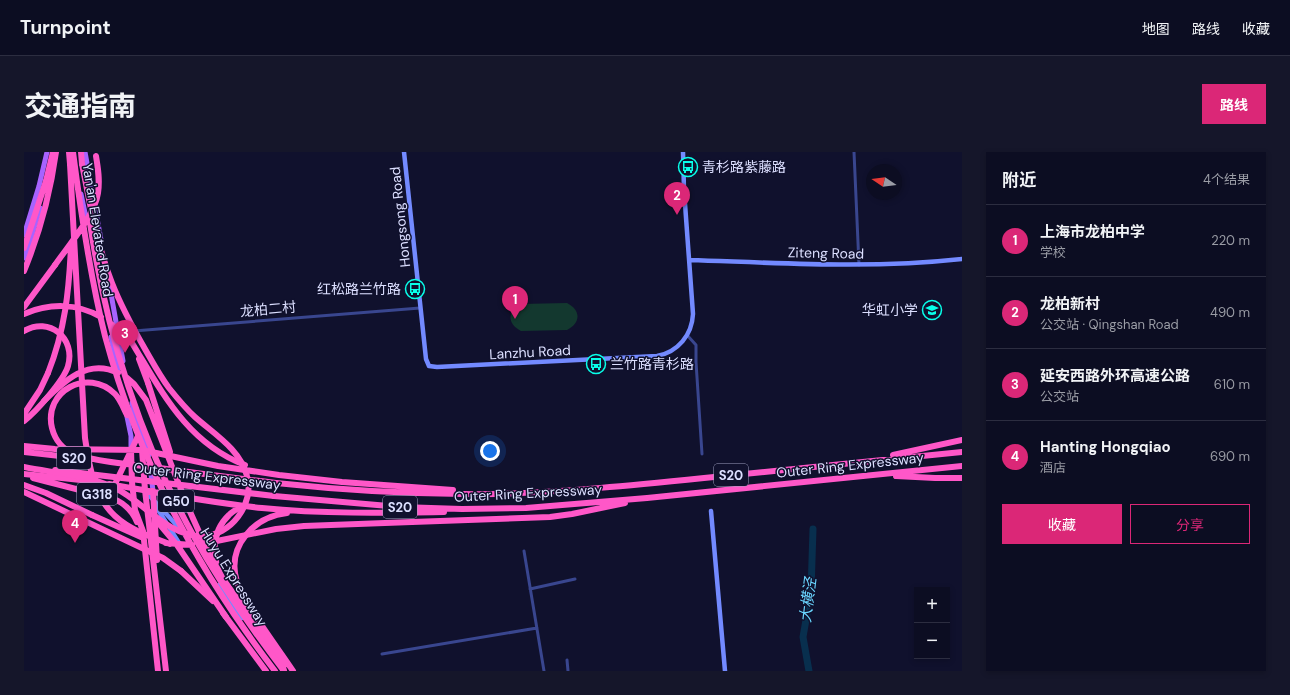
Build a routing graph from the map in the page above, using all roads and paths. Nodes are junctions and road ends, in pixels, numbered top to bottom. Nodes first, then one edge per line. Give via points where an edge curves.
1 (47, 152) edge
2 (52, 152) edge
3 (56, 152) edge
4 (69, 152) edge
5 (73, 152) edge
6 (81, 152) edge
7 (85, 152) edge
8 (95, 152) edge
9 (404, 152) edge
10 (682, 152) edge
11 (854, 152) edge
12 (70, 164) junction
13 (82, 164) junction
14 (26, 235) edge
15 (24, 248) edge
16 (24, 258) edge
17 (962, 259) edge
18 (690, 260) junction
19 (860, 265) junction
20 (24, 271) edge
21 (24, 308) edge
22 (420, 308) junction
23 (107, 310) joint
24 (99, 312) joint
25 (24, 314) edge
26 (24, 331) edge
27 (118, 332) junction
28 (687, 335) junction
29 (127, 338) junction
30 (437, 367) joint
31 (44, 401) junction
32 (134, 411) junction
33 (24, 414) edge
34 (24, 421) edge
35 (138, 436) junction
36 (962, 440) edge
37 (24, 446) edge
38 (131, 450) junction
39 (142, 450) junction
40 (24, 452) edge
41 (149, 452) junction
42 (962, 452) edge
43 (702, 454) dead end
44 (124, 464) junction
45 (962, 466) edge
46 (24, 467) edge
47 (799, 468) junction
48 (24, 475) edge
49 (279, 475) junction
50 (962, 478) edge
51 (157, 480) junction
52 (800, 482) junction
53 (24, 485) edge
54 (114, 485) junction
55 (132, 488) junction
56 (145, 490) junction
57 (153, 491) junction
58 (24, 492) edge
59 (499, 494) junction
60 (647, 498) junction
61 (153, 501) junction
62 (187, 505) junction
63 (242, 506) junction
64 (144, 507) junction
65 (526, 508) junction
66 (328, 512) junction
67 (711, 512) dead end
68 (145, 544) junction
69 (170, 544) junction
70 (524, 551) dead end
71 (154, 571) junction
72 (575, 579) dead end
73 (225, 588) junction
74 (530, 588) junction
75 (226, 617) junction
76 (537, 628) junction
77 (382, 654) dead end
78 (567, 660) dead end
79 (158, 671) edge
80 (166, 671) edge
81 (266, 671) edge
82 (275, 671) edge
83 (283, 671) edge
84 (293, 671) edge
85 (544, 671) edge
86 (568, 671) edge
87 (725, 671) edge

1 - 14 main road
2 - 14 highway, bridge via 46,181
2 - 16 main road via 37,220
3 - 20 highway via 44,214
4 - 12 highway
5 - 24 highway, Yan'an Elevated Road, bridge via 84,234
5 - 38 main road via 131,436
6 - 13 highway, Yan'an Elevated Road
7 - 27 main road
8 - 21 highway, bridge via 99,182 95,206
9 - 22 street, Hongsong Road
10 - 18 street
11 - 19 street
12 - 33 highway, bridge via 72,233 65,318 48,373
12 - 69 highway, bridge via 85,438 90,469 97,488 115,516 148,536
13 - 23 highway, Yan'an Elevated Road, bridge
13 - 64 highway, bridge via 103,256 136,333 174,395 193,415 229,445 245,467 248,478 247,502 242,512 232,524 210,535 201,536 176,529
14 - 15 highway
17 - 19 street, Ziteng Road
18 - 19 street, Ziteng Road
18 - 28 street via 693,314
22 - 27 street, 龙柏二村
22 - 30 street, Hongsong Road via 426,361
23 - 73 highway, Huyu Expressway / G50, bridge via 120,360 150,442 178,507
24 - 51 highway, Huyu Expressway / G50, bridge via 128,407
25 - 29 highway, bridge via 47,307 80,308 103,318
26 - 31 highway, bridge via 37,326 55,330 62,334 70,352 68,367
27 - 32 main road
28 - 30 street, Lanzhu Road via 674,349 656,356
28 - 43 street via 696,345
29 - 49 highway via 169,403 190,429 211,447 236,462
29 - 62 highway, bridge via 139,358 148,383
31 - 34 highway
31 - 62 highway, bridge via 68,378 88,369 114,371 125,376 146,400
32 - 35 main road
32 - 41 main road
35 - 38 highway
35 - 39 main road
36 - 47 highway via 891,456
37 - 38 highway
38 - 39 highway
38 - 54 highway
38 - 55 highway, G318
39 - 41 highway
39 - 56 highway
40 - 44 highway, Outer Ring Expressway / S20, bridge
41 - 49 highway
41 - 57 main road
42 - 47 highway, Outer Ring Expressway / S20
44 - 51 highway, bridge via 74,454 56,439 51,416 54,404 62,392 71,385 81,382 100,384 115,394
44 - 59 highway, Outer Ring Expressway / S20, bridge via 332,489
45 - 52 highway, Outer Ring Expressway / S20
46 - 64 highway, bridge via 95,480 116,488
46 - 65 highway, Outer Ring Expressway / S20, bridge via 274,496 400,507
47 - 59 highway, Outer Ring Expressway / S20 via 646,484
48 - 54 highway
48 - 68 highway, G318 via 119,501 129,509 136,520
49 - 59 highway
50 - 52 highway via 874,477
51 - 82 highway, Huyu Expressway / G50, bridge via 201,564 239,623
52 - 60 highway, Outer Ring Expressway / S20
53 - 69 highway, bridge via 147,540
54 - 55 highway
55 - 56 highway
55 - 68 highway, G318 via 135,510 141,523
56 - 57 highway
56 - 61 street
56 - 71 highway via 142,500 143,512 149,524
57 - 61 highway
57 - 63 highway
58 - 75 highway, bridge via 163,558 182,571
60 - 65 highway, Outer Ring Expressway / S20
60 - 69 highway, bridge via 550,517 304,526 191,546
61 - 71 highway via 157,560
61 - 81 street via 211,592
61 - 83 street via 187,537 231,603
62 - 73 highway, bridge
63 - 66 highway
63 - 83 highway via 229,514 218,529 215,562 223,579 282,662
64 - 75 highway, bridge via 177,545
65 - 66 highway via 462,512
66 - 84 highway via 294,512 267,518 250,530 237,552 235,573 240,592
67 - 87 street
68 - 79 highway, G318
70 - 74 street
71 - 80 highway
72 - 74 street
73 - 83 highway, Huyu Expressway / G50, bridge
74 - 76 street
75 - 81 highway
76 - 77 street
76 - 85 street
78 - 86 street

